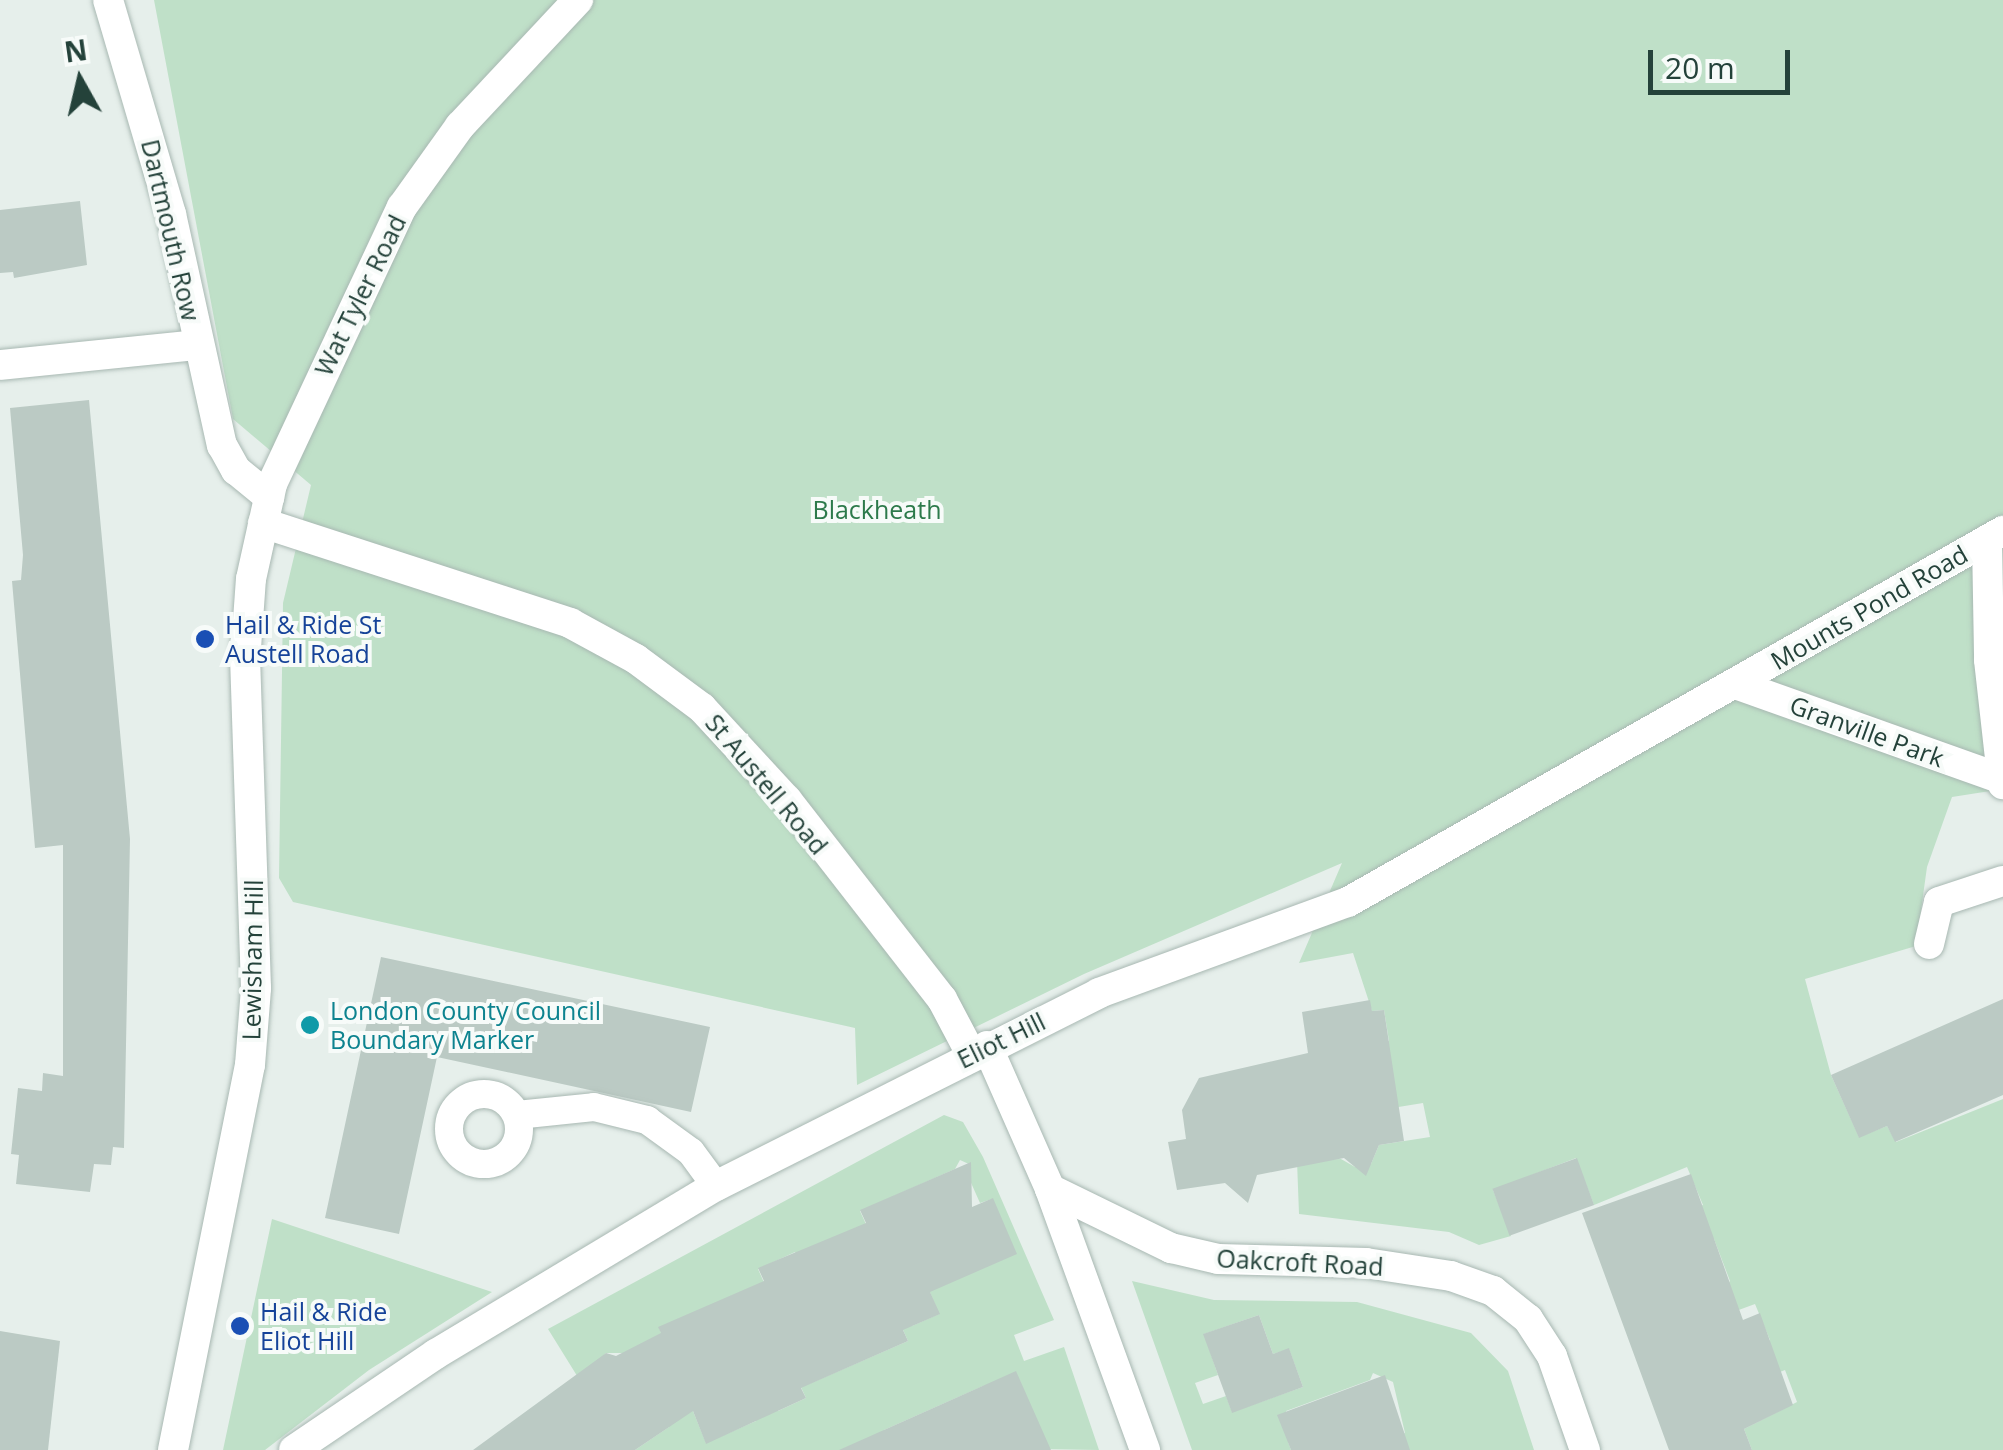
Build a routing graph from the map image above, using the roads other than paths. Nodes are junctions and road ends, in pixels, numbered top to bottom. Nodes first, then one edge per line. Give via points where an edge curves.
1 (108, 0) edge
2 (578, 0) edge
3 (198, 345) junction
4 (0, 364) edge
5 (266, 510) junction
6 (1995, 536) edge
7 (1735, 684) junction
8 (2001, 781) edge
9 (2003, 881) edge
10 (1929, 944) dead end
11 (979, 1050) junction
12 (517, 1115) dead end
13 (716, 1186) junction
14 (1050, 1190) junction
15 (173, 1450) edge
16 (294, 1450) edge
17 (1145, 1450) edge
18 (1585, 1450) edge

1 - 3 street, Dartmouth Row via 171,214
2 - 5 street, Wat Tyler Road via 460,126 402,207 368,270
3 - 4 street
3 - 5 street via 222,446
5 - 11 street, St Austell Road via 570,624 636,659 702,708 787,800
5 - 15 street, Lewisham Hill via 245,662 256,988 250,1065
6 - 7 street, Mounts Pond Road
6 - 8 street, Granville Park
7 - 8 street, Granville Park
7 - 11 street, Eliot Hill via 1348,902 1098,994
9 - 10 street via 1939,902
11 - 13 street, Eliot Hill
11 - 14 street, St Austell Road
12 - 13 lane via 594,1107 648,1120 691,1152
13 - 16 street, Eliot Hill via 436,1354
14 - 17 street, St Austell Road
14 - 18 street, Oakcroft Road via 1170,1248 1218,1259 1366,1262 1450,1276 1493,1292 1528,1320 1552,1356

